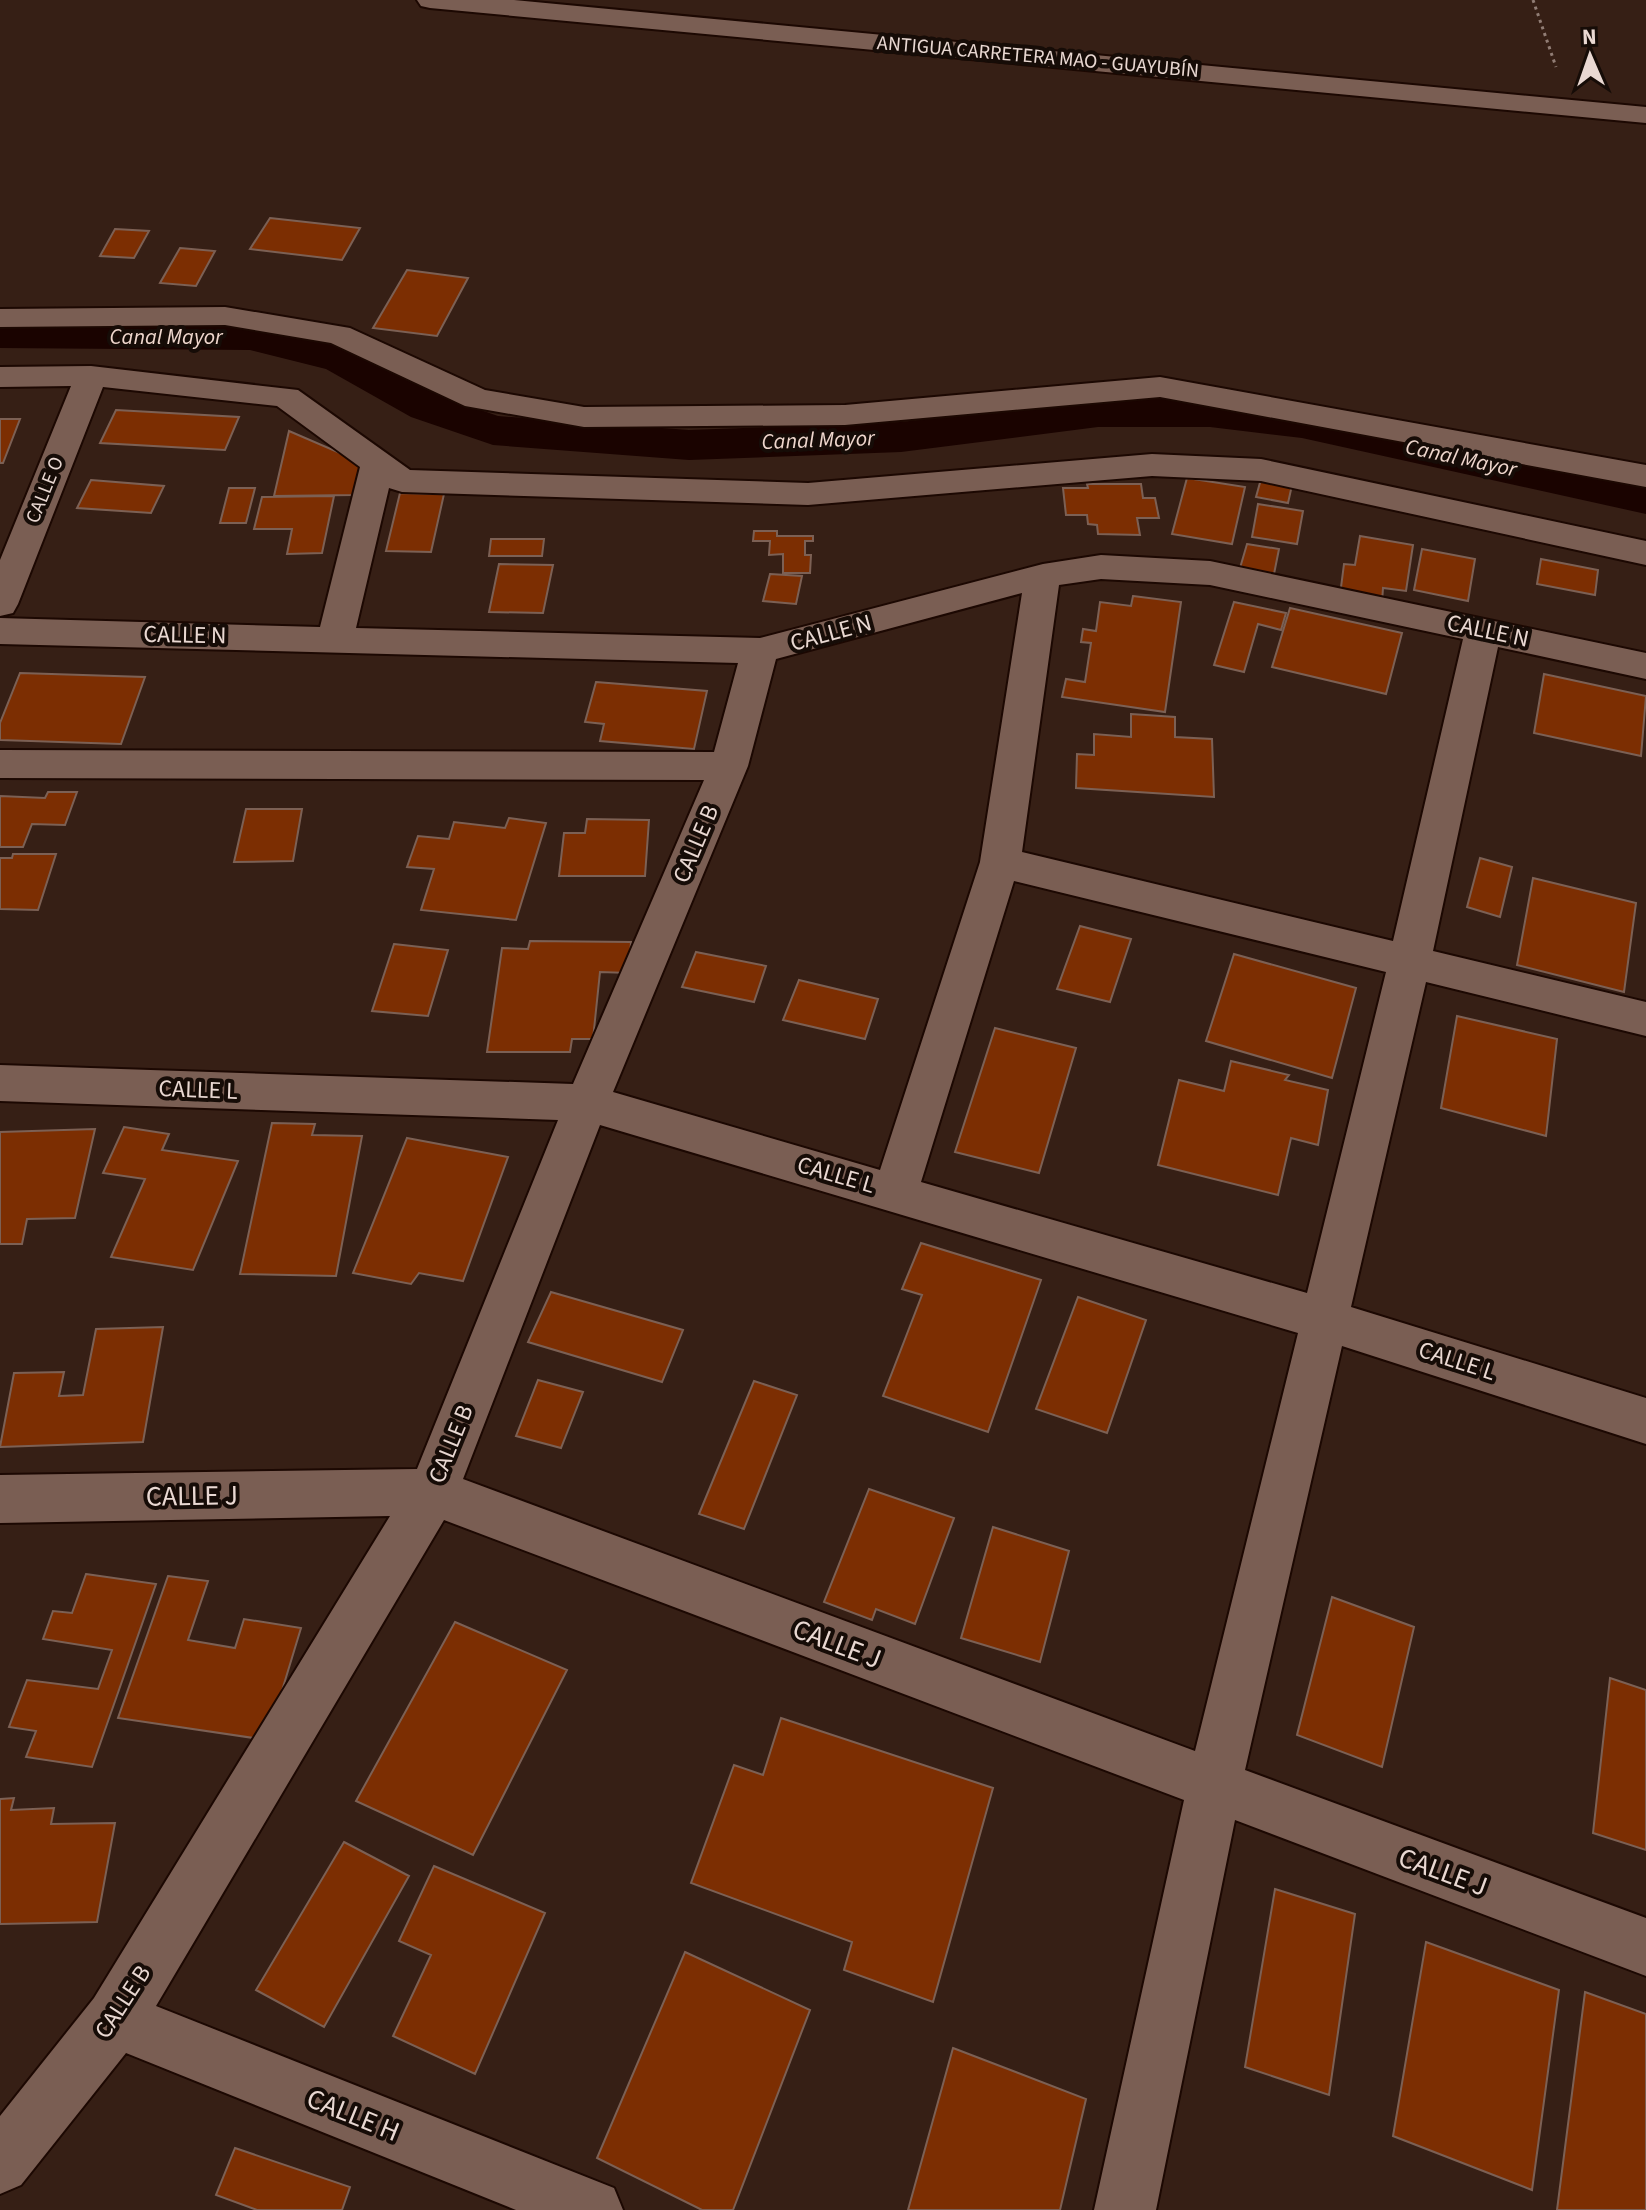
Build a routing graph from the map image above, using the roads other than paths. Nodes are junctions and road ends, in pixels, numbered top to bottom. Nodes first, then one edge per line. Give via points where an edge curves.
1 (430, 0) edge
2 (1646, 115) edge
3 (0, 318) edge
4 (91, 376) junction
5 (0, 377) edge
6 (378, 464) junction
7 (1646, 476) edge
8 (1646, 553) edge
9 (1043, 576) junction
10 (0, 604) edge
11 (1483, 630) junction
12 (0, 631) edge
13 (335, 638) junction
14 (760, 651) junction
15 (1646, 666) edge
16 (0, 764) edge
17 (729, 766) junction
18 (1000, 862) junction
19 (1410, 960) junction
20 (1646, 1019) edge
21 (0, 1083) edge
22 (587, 1103) junction
23 (895, 1193) junction
24 (1326, 1320) junction
25 (1646, 1421) edge
26 (433, 1492) junction
27 (0, 1499) edge
28 (1214, 1787) junction
29 (1646, 1947) edge
30 (115, 2019) junction
31 (5, 2153) edge
32 (592, 2210) edge
33 (1125, 2210) edge

1 - 2 street, ANTIGUA CARRETERA MAO - GUAYUBÍN
3 - 7 street via 225,316 339,335 477,399 584,417 845,415 1160,387
4 - 5 street
4 - 6 street via 286,397
4 - 10 street, CALLE O
6 - 8 street via 402,481 808,494 1152,465 1261,470
6 - 13 street
9 - 11 street, CALLE N via 1101,567 1210,573
9 - 14 street, CALLE N
9 - 18 street
11 - 15 street, CALLE N
11 - 19 street
12 - 13 street, CALLE N
13 - 14 street, CALLE N
14 - 17 street, CALLE B
16 - 17 street
17 - 22 street, CALLE B
18 - 19 street
18 - 23 street
19 - 20 street
19 - 24 street
21 - 22 street, CALLE L
22 - 23 street, CALLE L
22 - 26 street, CALLE B
23 - 24 street, CALLE L
24 - 25 street, CALLE L
24 - 28 street
26 - 27 street, CALLE J
26 - 28 street, CALLE J
26 - 30 street, CALLE B
28 - 29 street, CALLE J
28 - 33 street
30 - 31 street, CALLE B
30 - 32 street, CALLE H

